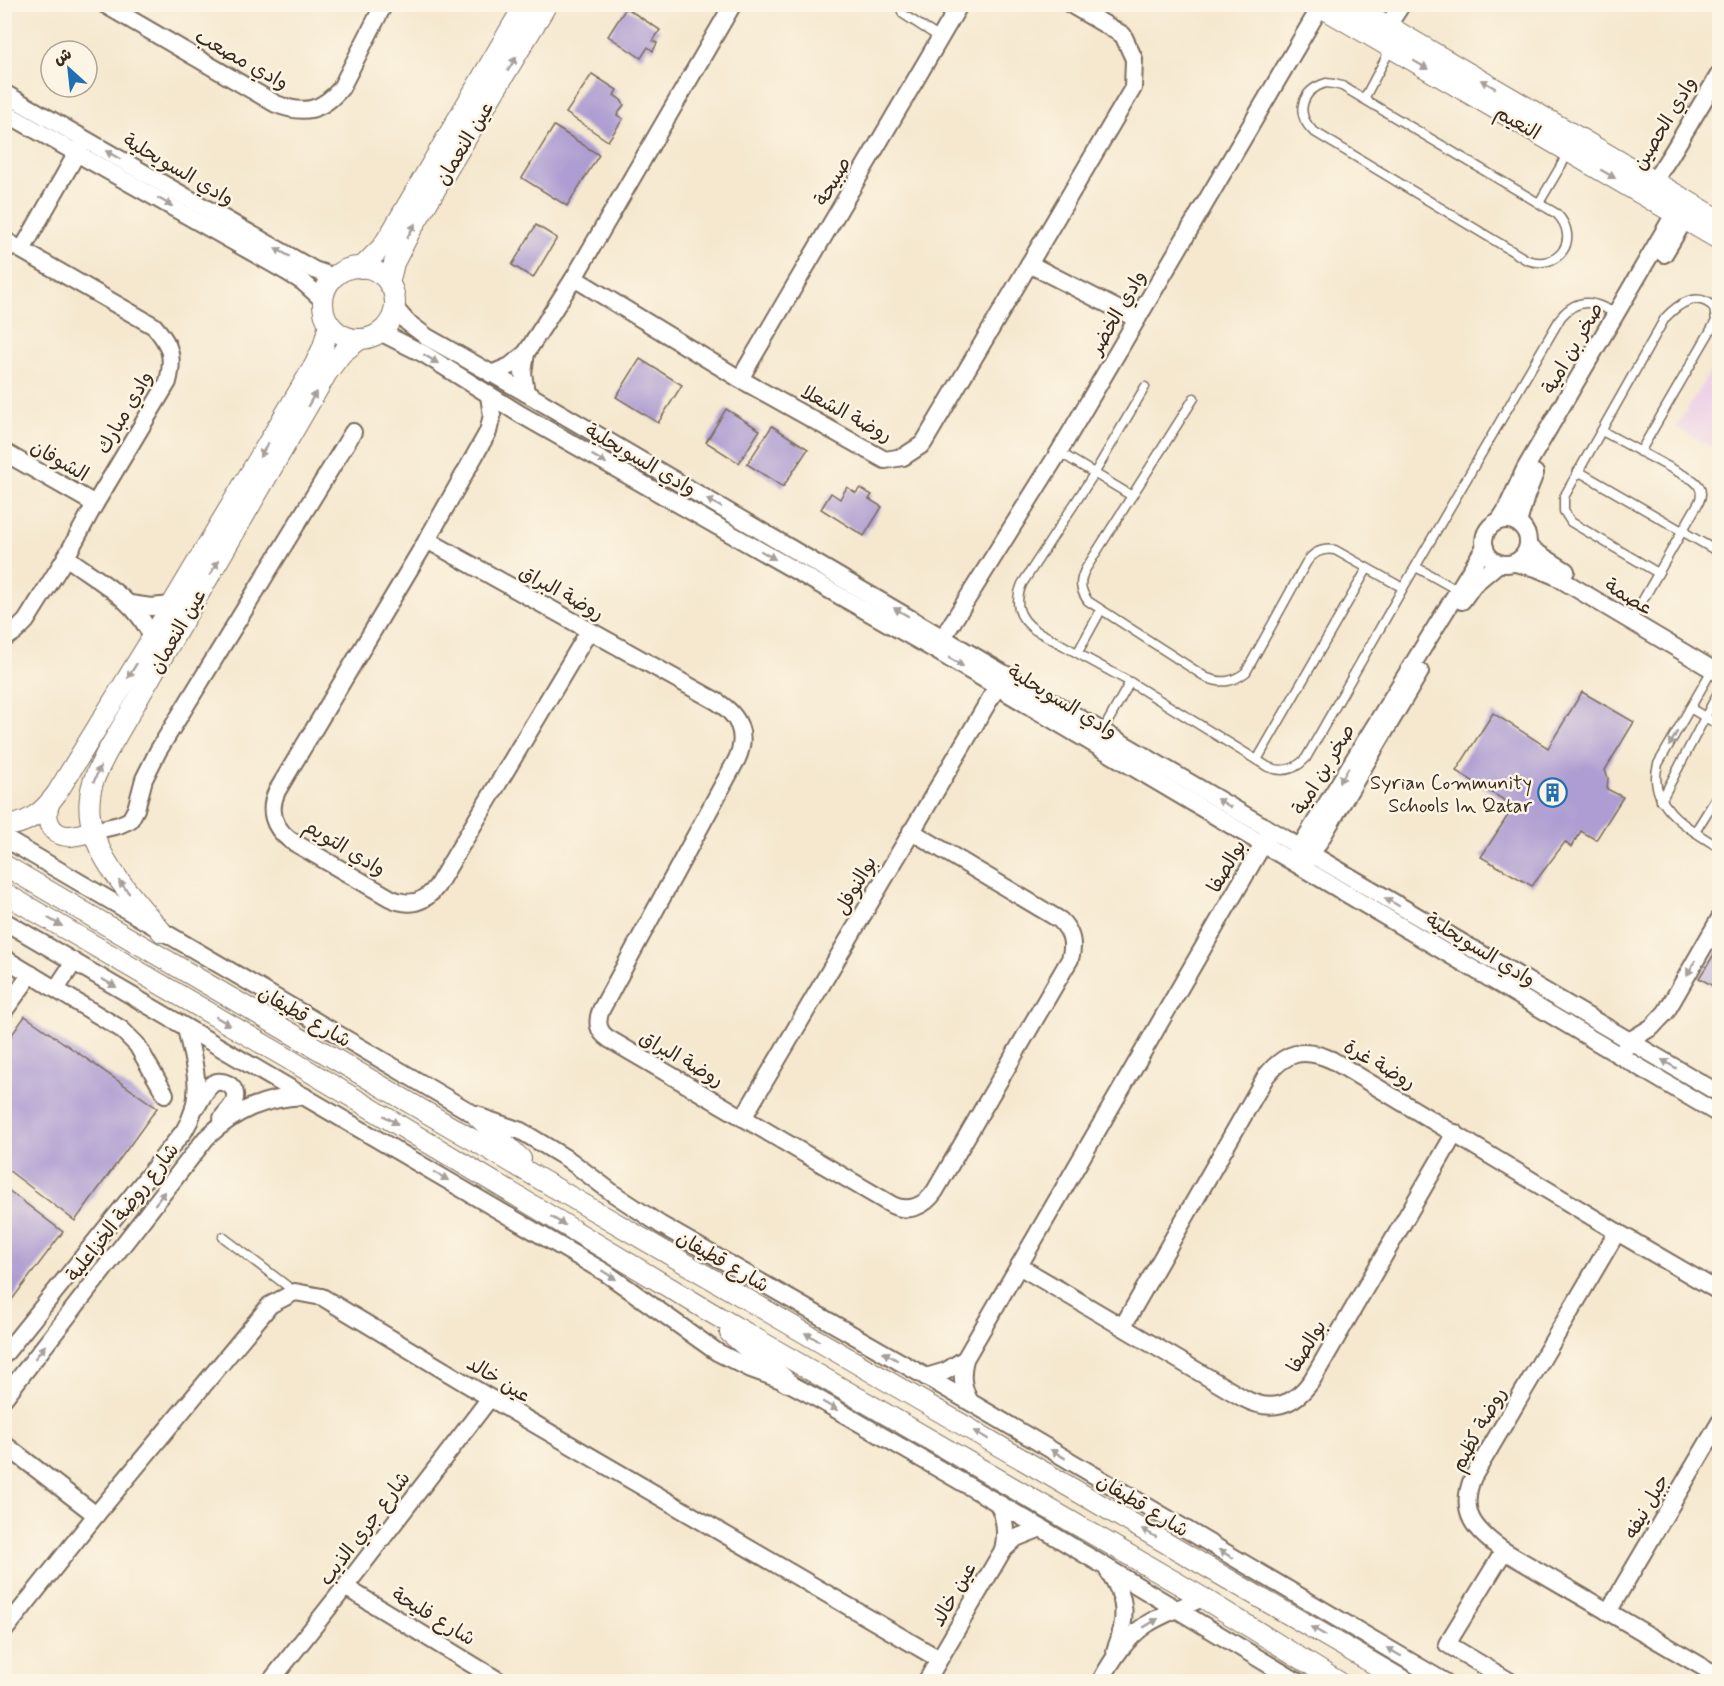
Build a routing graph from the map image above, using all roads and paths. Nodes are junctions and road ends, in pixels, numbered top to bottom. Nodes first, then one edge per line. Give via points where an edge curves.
1 (104, 4) edge
2 (384, 4) edge
3 (525, 4) edge
4 (547, 4) edge
5 (733, 4) edge
6 (899, 4) edge
7 (960, 4) edge
8 (1070, 4) edge
9 (1350, 4) edge
10 (1402, 4) edge
11 (1319, 5) edge
12 (940, 38) junction
13 (1385, 38) junction
14 (1719, 73) edge
15 (4, 93) edge
16 (1364, 99) junction
17 (4, 112) edge
18 (81, 146) junction
19 (1569, 152) junction
20 (1649, 189) junction
21 (1539, 203) junction
22 (1684, 209) junction
23 (1719, 220) edge
24 (4, 240) edge
25 (1719, 240) edge
26 (22, 250) junction
27 (1029, 264) junction
28 (361, 268) junction
29 (335, 277) junction
30 (574, 278) junction
31 (389, 284) junction
32 (323, 300) junction
33 (394, 307) junction
34 (1617, 314) junction
35 (1137, 319) junction
36 (329, 324) junction
37 (380, 332) junction
38 (360, 339) junction
39 (526, 353) junction
40 (491, 374) junction
41 (740, 379) junction
42 (1145, 387) dead end
43 (526, 393) junction
44 (489, 396) junction
45 (1194, 398) dead end
46 (520, 414) junction
47 (1602, 431) junction
48 (353, 432) dead end
49 (488, 432) junction
50 (4, 452) edge
51 (1640, 452) junction
52 (1059, 453) junction
53 (1578, 471) junction
54 (1094, 474) junction
55 (1132, 496) junction
56 (95, 504) junction
57 (1499, 521) junction
58 (1518, 523) junction
59 (1682, 532) junction
60 (427, 540) junction
61 (1485, 547) junction
62 (1528, 547) junction
63 (1719, 554) edge
64 (66, 557) junction
65 (1507, 563) junction
66 (1416, 567) junction
67 (1367, 569) junction
68 (1658, 573) junction
69 (1403, 588) junction
70 (1457, 590) junction
71 (130, 604) junction
72 (172, 605) junction
73 (1101, 610) junction
74 (1636, 612) junction
75 (589, 631) junction
76 (152, 638) junction
77 (4, 639) edge
78 (939, 644) junction
79 (1077, 652) junction
80 (1717, 668) edge
81 (1001, 680) junction
82 (1130, 682) junction
83 (1719, 689) edge
84 (1690, 708) junction
85 (1704, 716) junction
86 (1719, 726) edge
87 (1099, 738) junction
88 (1257, 760) junction
89 (1719, 792) edge
90 (1661, 801) junction
91 (50, 802) junction
92 (4, 826) edge
93 (93, 831) junction
94 (911, 831) junction
95 (1695, 832) junction
96 (1267, 837) junction
97 (4, 838) edge
98 (1719, 848) edge
99 (1302, 858) junction
100 (4, 865) edge
101 (4, 893) edge
102 (1719, 918) edge
103 (4, 921) edge
104 (162, 932) junction
105 (4, 958) edge
106 (74, 962) junction
107 (31, 974) junction
108 (56, 989) junction
109 (4, 1011) edge
110 (186, 1028) junction
111 (1629, 1041) junction
112 (1620, 1056) junction
113 (1719, 1094) edge
114 (165, 1095) dead end
115 (304, 1096) junction
116 (194, 1112) junction
117 (1719, 1115) edge
118 (477, 1116) junction
119 (743, 1118) junction
120 (1455, 1133) junction
121 (206, 1138) junction
122 (545, 1182) junction
123 (1617, 1232) junction
124 (223, 1237) dead end
125 (1019, 1266) junction
126 (294, 1292) junction
127 (1719, 1292) edge
128 (710, 1312) junction
129 (1123, 1326) junction
130 (4, 1355) edge
131 (965, 1359) junction
132 (926, 1377) junction
133 (787, 1382) junction
134 (4, 1398) edge
135 (489, 1398) junction
136 (970, 1402) junction
137 (1719, 1422) edge
138 (4, 1444) edge
139 (998, 1504) junction
140 (96, 1515) junction
141 (1041, 1528) junction
142 (1003, 1550) junction
143 (1504, 1551) junction
144 (1106, 1568) junction
145 (345, 1587) junction
146 (1203, 1598) junction
147 (1177, 1610) junction
148 (1608, 1612) junction
149 (4, 1630) edge
150 (939, 1659) junction
151 (1110, 1663) junction
152 (1719, 1677) edge
153 (270, 1682) edge
154 (501, 1682) edge
155 (926, 1682) edge
156 (1100, 1682) edge
157 (1298, 1682) edge
158 (1339, 1682) edge
159 (1405, 1682) edge
160 (1445, 1682) edge
161 (1511, 1682) edge

1 - 2 street, وادي مصعب via 276,104 305,110 319,107 341,88
3 - 28 street, عين النعمان via 391,234
31 -> 4 street, عين النعمان via 394,263 411,230
5 - 30 street
6 - 12 lane via 903,14
7 - 12 street, صبيحة
8 - 27 street, روضة الشعلا via 1122,35 1134,59 1133,88
9 - 13 street, النعيم
10 - 13 street
11 - 13 street, النعيم
11 - 35 street, وادي الخضر
12 - 41 street, صبيحة
13 - 16 lane
13 -> 19 street, النعيم
20 -> 13 street, النعيم
14 - 20 street, وادي الحصين
15 - 18 street, وادي السويحلية
16 - 21 lane
16 - 21 lane via 1342,86 1319,85 1303,103 1303,119 1313,131 1535,263 1558,257 1568,235 1563,220
17 - 18 street, وادي السويحلية
18 - 26 street
29 -> 18 street, وادي السويحلية via 314,270
18 -> 32 street, وادي السويحلية via 303,282
19 -> 20 street, النعيم
19 - 21 lane
20 - 22 street, النعيم
22 - 23 street, النعيم
22 - 25 street, النعيم
22 - 34 street, صخر بن امية
22 - 58 street, صخر بن امية via 1533,477
24 - 26 street, وادي مبارك
26 - 56 street, وادي مبارك via 154,326 170,351 172,367 168,382
27 - 35 street
27 - 41 street, روضة الشعلا via 923,444 903,457 885,460
28 - 29 street
28 - 31 street via 380,274
29 - 32 street
30 - 39 street
30 - 41 street, روضة الشعلا
31 - 33 street
32 - 36 street
33 - 37 street via 390,321
33 - 40 street, وادي السويحلية via 416,329
34 - 57 street, صخر بن امية
34 - 66 lane via 1589,303 1567,310 1561,317
35 - 52 street, وادي الخضر
36 - 38 street via 348,338
36 -> 72 street, عين النعمان via 315,364
37 - 38 street
37 -> 44 street, وادي السويحلية via 424,354
93 -> 38 street, عين النعمان via 90,796 106,754 327,373 342,353
39 - 40 street
39 - 43 street
40 - 43 street, وادي السويحلية
42 - 54 lane
78 -> 43 street, وادي السويحلية
44 - 46 street, وادي السويحلية
44 - 49 street, وادي التويم via 492,415
45 - 55 lane
46 - 49 street, وادي التويم
46 -> 78 street, وادي السويحلية
47 - 51 lane
47 - 51 lane via 1665,318 1688,300 1704,300 1714,308 1716,321
47 - 53 lane
48 - 93 street via 154,757 133,815 125,823
49 - 60 street, وادي التويم
50 - 56 street, الشوفان
51 - 59 lane via 1699,486 1701,498
52 - 54 lane
52 - 78 street, وادي الخضر
53 - 59 lane
53 - 68 lane via 1564,497 1566,517
54 - 55 lane
54 - 79 lane via 1018,594 1021,615 1027,623
55 - 73 lane via 1081,578 1082,594
56 - 64 street, وادي مبارك
57 - 58 street
57 - 61 street via 1485,534
58 - 62 street via 1527,534
59 - 63 lane
59 - 68 lane
60 - 75 street, روضة البراق
60 - 75 street, وادي التويم via 277,791 272,806 274,822 284,835 390,898 407,904 432,893
61 - 65 street via 1490,557
61 - 70 street, صخر بن امية
62 - 65 street via 1521,559
62 - 74 street, عصمة
64 - 71 street
64 - 77 street, وادي مبارك via 26,621
65 - 80 street, عصمة via 1554,576
65 - 99 street, صخر بن امية via 1474,584
66 - 69 lane
66 - 70 lane
67 - 69 lane
67 - 73 lane via 1335,550 1315,553 1246,672 1228,682 1207,678
67 - 88 lane
68 - 74 lane
69 - 88 lane via 1306,758 1282,771
70 -> 99 street, صخر بن امية
71 - 72 street
71 - 76 street
72 - 76 street, عين النعمان
73 - 79 lane
74 - 80 street, عصمة
75 - 119 street, روضة البراق via 724,706 740,728 742,747 737,759 598,1021 601,1032 609,1039
76 -> 91 street, عين النعمان
78 - 81 street, وادي السويحلية
79 - 82 lane
80 - 84 lane
81 - 87 street, وادي السويحلية
81 - 94 street, بوالنوفل
82 - 87 lane
82 - 88 lane
83 - 85 lane
84 - 85 lane
84 -> 90 lane via 1658,764 1655,783
85 - 86 lane
85 - 90 lane
87 - 96 street, وادي السويحلية
89 - 95 lane
90 - 95 lane
91 - 92 street, عين النعمان via 33,817
91 - 93 street via 46,817 54,831 68,836
104 -> 93 street, عين النعمان via 114,873
94 - 119 street, بوالنوفل
94 - 119 street, روضة البراق via 1060,920 1073,942 1070,958 935,1191 920,1206 898,1208
95 - 98 lane
96 - 99 street, وادي السويحلية
96 - 125 street, بوالصفا
97 - 104 street, شارع قطيفان
111 -> 99 street, وادي السويحلية
99 - 112 street, وادي السويحلية
100 - 122 street, شارع قطيفان
101 -> 128 street via 292,1060
102 -> 111 street via 1666,1012 1652,1027
103 - 106 street
104 - 118 street, شارع قطيفان
105 - 107 street
106 - 108 street
106 -> 110 street
107 - 108 street
107 - 109 street
108 - 114 street via 129,1036
110 - 115 street
110 - 116 street, شارع روضة الخزاعلية via 197,1081
111 - 112 street
113 -> 111 street, وادي السويحلية
112 - 117 street, وادي السويحلية
115 - 121 street, شارع روضة الخزاعلية via 250,1106
115 -> 133 street via 606,1273 717,1352
116 - 121 street via 210,1086 222,1082 232,1087 233,1105
116 - 130 street, شارع روضة الخزاعلية via 184,1131
118 - 122 street
132 -> 118 street, شارع قطيفان via 661,1225 521,1131
120 - 123 street, روضة غرة
120 - 129 street, بوالصفا via 1312,1380 1294,1399 1268,1407 1255,1404
120 - 129 street, روضة غرة via 1332,1060 1303,1052 1288,1056 1266,1076
134 -> 121 street, شارع روضة الخزاعلية
159 -> 122 street, شارع قطيفان
123 - 127 street, روضة غرة
123 - 143 street, روضة كظيم via 1469,1487 1468,1510 1472,1520 1486,1538
124 - 126 lane
125 - 129 street, بوالصفا
125 - 131 street, بوالصفا
126 - 135 street, عين خالد via 322,1297
126 - 140 street via 270,1305
128 - 133 street
128 - 146 street
131 - 132 street
131 - 136 street, بوالصفا via 963,1386
132 - 136 street, شارع قطيفان
133 -> 139 street
135 - 145 street, شارع جري الذيب
135 - 150 street, عين خالد
160 -> 136 street, شارع قطيفان
137 - 148 street, جبل نيفه
138 - 140 street
139 - 141 street
139 - 142 street, عين خالد via 1006,1531
140 - 149 street
141 - 142 street, عين خالد via 1016,1538
141 - 144 street
142 - 150 street, عين خالد
143 - 148 street, روضة كظيم
143 - 161 street via 1447,1644
144 - 147 street
144 - 151 street via 1117,1582 1124,1617
145 - 153 street, شارع جري الذيب
145 - 154 street, شارع فليحة
146 - 147 street
146 - 158 street
151 -> 147 street via 1137,1632
147 - 157 street
148 - 152 street, روضة كظيم
150 - 155 street, عين خالد
151 - 156 street

